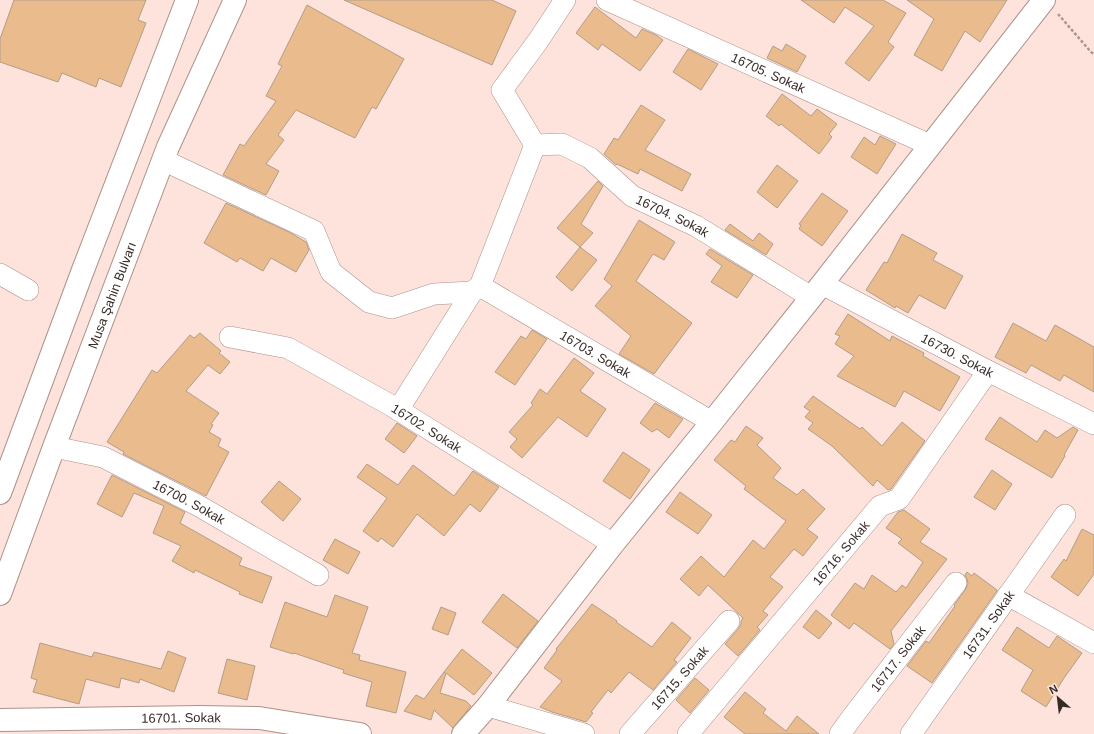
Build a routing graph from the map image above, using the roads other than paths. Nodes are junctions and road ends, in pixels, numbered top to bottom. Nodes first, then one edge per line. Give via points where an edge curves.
1 (187, 0) edge
2 (235, 0) edge
3 (565, 0) edge
4 (607, 0) edge
5 (1050, 6) edge
6 (535, 145) junction
7 (930, 145) junction
8 (163, 160) junction
9 (0, 274) edge
10 (476, 289) junction
11 (28, 290) dead end
12 (816, 290) junction
13 (230, 337) dead end
14 (988, 371) junction
15 (398, 410) junction
16 (712, 422) junction
17 (1094, 424) edge
18 (54, 447) junction
19 (0, 493) edge
20 (1065, 515) dead end
21 (613, 544) junction
22 (318, 576) dead end
23 (956, 583) dead end
24 (0, 594) edge
25 (1008, 595) junction
26 (728, 621) dead end
27 (1094, 642) edge
28 (488, 706) junction
29 (0, 720) edge
30 (360, 734) edge
31 (463, 734) edge
32 (584, 734) edge
33 (630, 734) edge
34 (688, 734) edge
35 (840, 734) edge
36 (911, 734) edge

1 - 19 main road
2 - 8 main road, Musa Şahin Bulvarı
3 - 6 street via 502,90
4 - 7 street, 16705. Sokak
5 - 7 main road
6 - 10 street
6 - 12 street, 16704. Sokak via 562,144 590,158 632,196 696,226
7 - 12 main road
8 - 10 street via 314,231 331,272 369,302 392,308 434,294
8 - 18 main road, Musa Şahin Bulvarı
9 - 11 street
10 - 15 street
10 - 16 street, 16703. Sokak
12 - 14 street, 16730. Sokak
12 - 16 main road
13 - 15 street, 16702. Sokak via 288,348
14 - 17 street, 16730. Sokak
14 - 34 street, 16716. Sokak via 899,499 880,506
15 - 21 street, 16702. Sokak
16 - 21 main road
18 - 22 street, 16700. Sokak via 103,457 200,506
18 - 24 main road, Musa Şahin Bulvarı
20 - 25 street, 16731. Sokak
21 - 28 main road
23 - 35 street, 16717. Sokak
25 - 27 street
25 - 36 street, 16731. Sokak
26 - 33 street, 16715. Sokak
28 - 31 main road
28 - 32 street
29 - 30 main road, 16701. Sokak via 259,718

